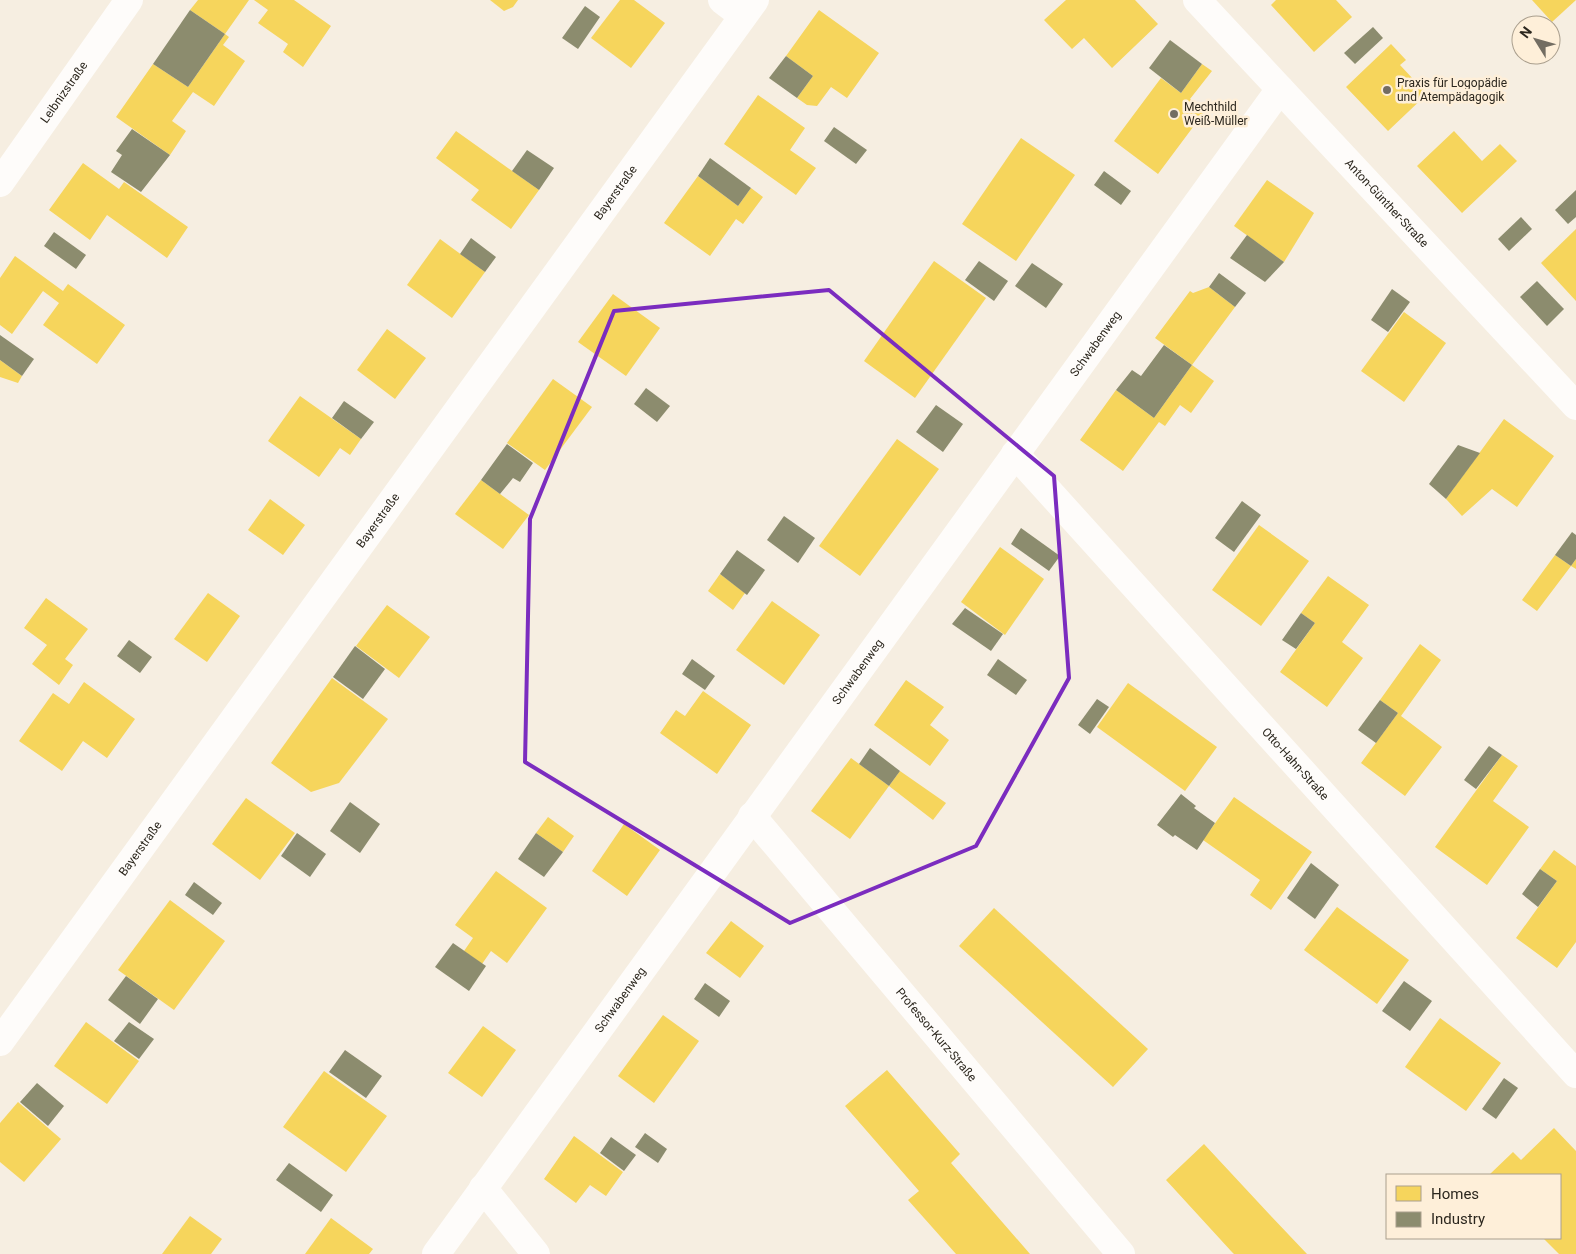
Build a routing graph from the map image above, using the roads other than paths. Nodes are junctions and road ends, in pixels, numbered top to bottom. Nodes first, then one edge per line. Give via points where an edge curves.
1 (129, 0) edge
2 (722, 0) edge
3 (1197, 0) edge
4 (749, 8) edge
5 (1280, 90) junction
6 (0, 183) edge
7 (1576, 406) edge
8 (1015, 454) junction
9 (752, 816) junction
10 (0, 1042) edge
11 (1576, 1074) edge
12 (483, 1188) junction
13 (436, 1254) edge
14 (536, 1254) edge
15 (1122, 1254) edge

1 - 6 street, Leibnizstraße
2 - 4 street
3 - 5 street, Anton-Günther-Straße
4 - 10 street, Bayerstraße
5 - 7 street, Anton-Günther-Straße
5 - 8 street, Schwabenweg
8 - 9 street, Schwabenweg
8 - 11 street, Otto-Hahn-Straße
9 - 12 street, Schwabenweg
9 - 15 street, Professor-Kurz-Straße
12 - 13 street, Schwabenweg
12 - 14 street

